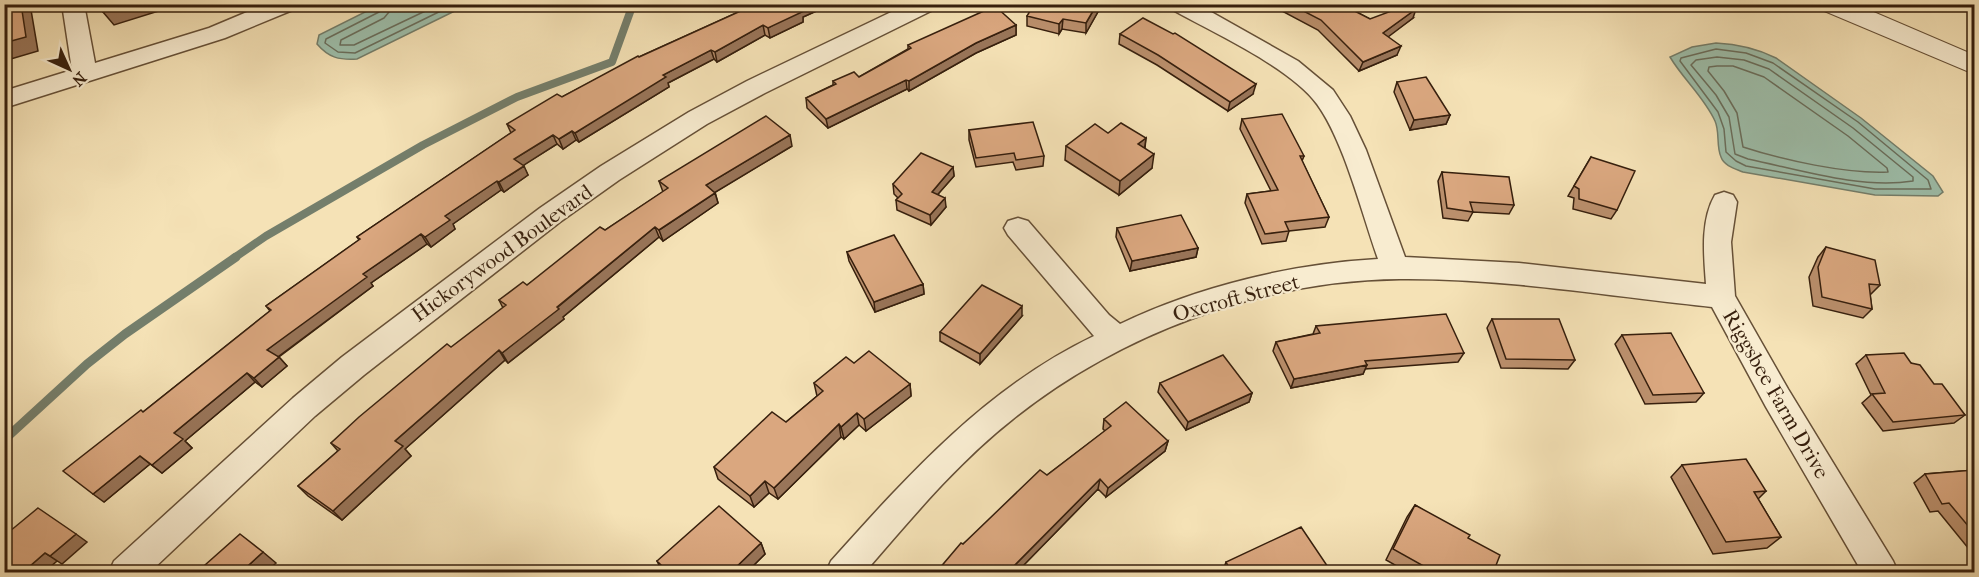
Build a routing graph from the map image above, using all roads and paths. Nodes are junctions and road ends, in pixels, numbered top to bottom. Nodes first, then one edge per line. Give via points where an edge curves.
1 (73, 4) edge
2 (287, 4) edge
3 (927, 4) edge
4 (1179, 4) edge
5 (1831, 4) edge
6 (1974, 65) edge
7 (85, 75) junction
8 (4, 100) edge
9 (1725, 202) dead end
10 (1018, 228) dead end
11 (1395, 268) junction
12 (1721, 297) junction
13 (1116, 337) junction
14 (126, 573) edge
15 (843, 573) edge
16 (1881, 573) edge

1 - 7 street
2 - 7 street via 217,33
3 - 14 street, Hickorywood Boulevard via 725,103 644,151 559,209 416,315 304,407
4 - 11 street via 1290,66 1324,96 1353,150
5 - 6 street
7 - 8 street
9 - 12 street, Riggsbee Farm Drive via 1717,242
10 - 13 street
11 - 12 street, Oxcroft Street via 1473,270
11 - 13 street, Oxcroft Street via 1347,272 1251,291 1187,309
12 - 16 street, Riggsbee Farm Drive
13 - 15 street, Oxcroft Street via 1002,408 912,495

